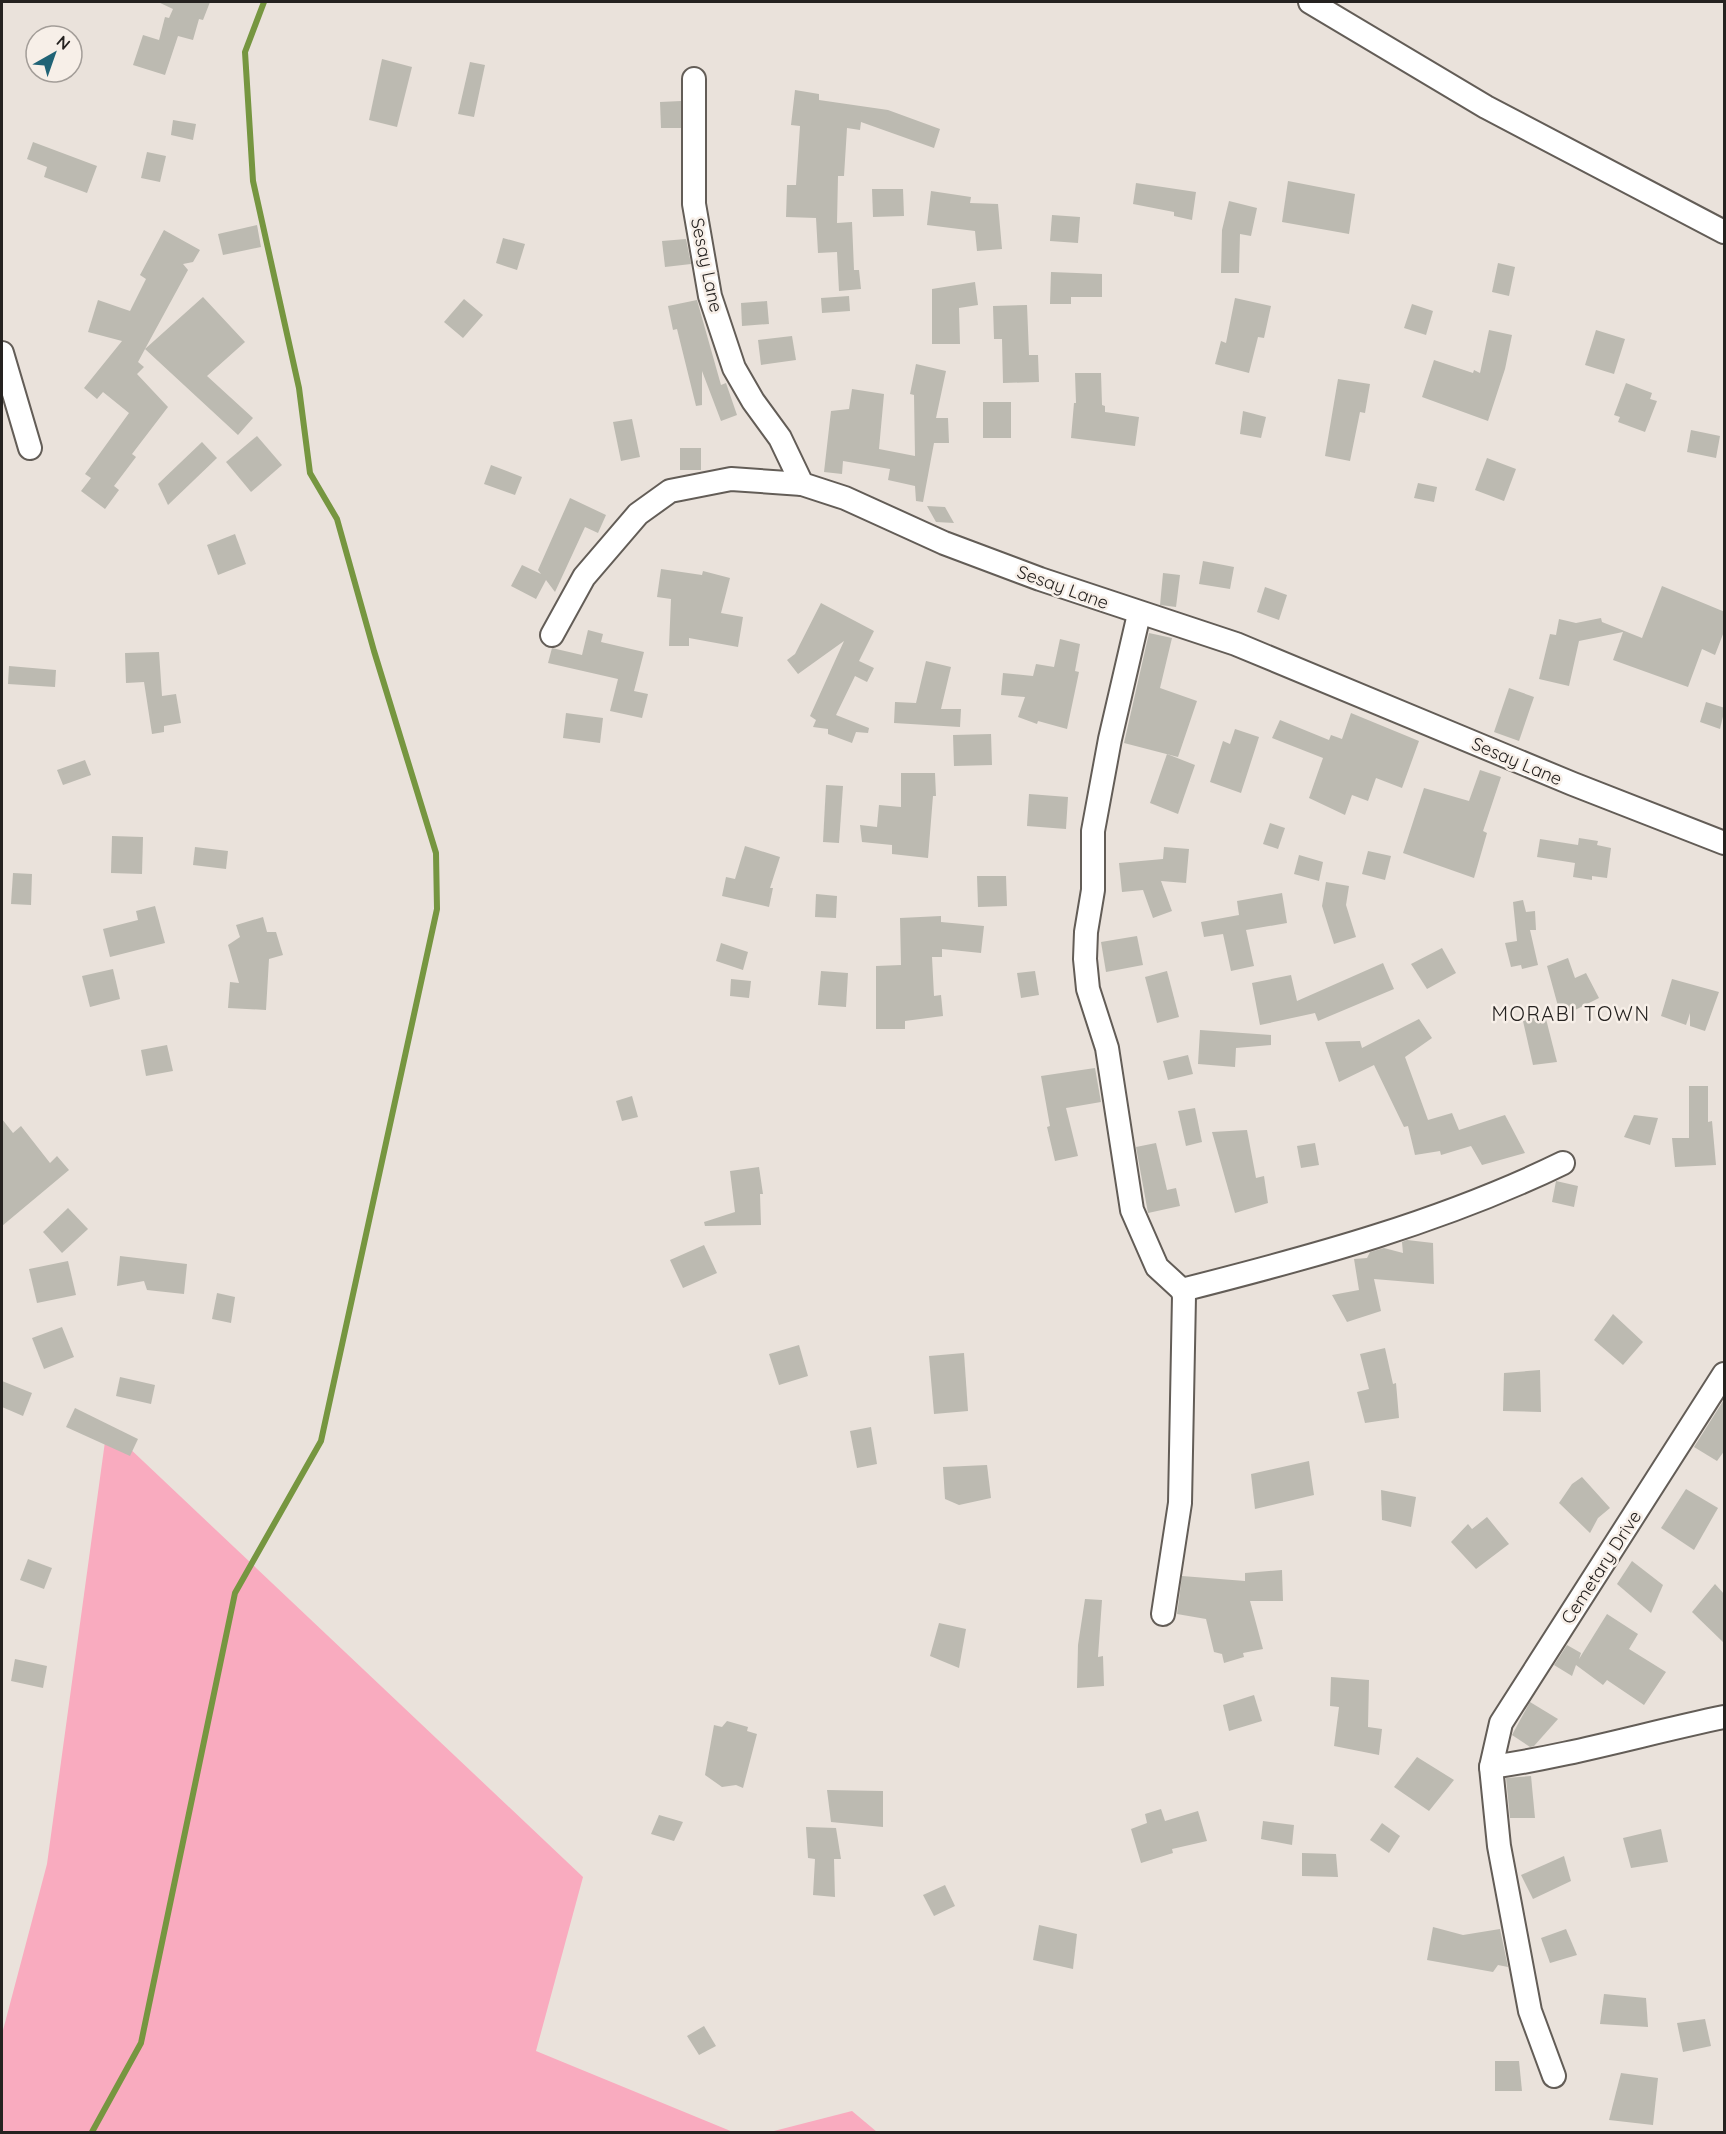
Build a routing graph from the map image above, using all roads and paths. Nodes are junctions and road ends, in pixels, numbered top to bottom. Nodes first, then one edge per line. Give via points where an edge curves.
1 (1310, 2) edge
2 (694, 79) dead end
3 (1725, 232) edge
4 (2, 353) edge
5 (30, 448) dead end
6 (802, 484) junction
7 (1139, 614) junction
8 (552, 635) dead end
9 (1725, 843) edge
10 (1563, 1163) dead end
11 (1182, 1290) junction
12 (1725, 1374) edge
13 (1163, 1614) dead end
14 (1725, 1717) edge
15 (1491, 1767) junction
16 (1554, 2076) dead end

1 - 3 street via 1486,107
2 - 6 street, Sesay Lane via 694,204 710,296 735,368 780,438
4 - 5 street
6 - 7 street, Sesay Lane via 845,498 944,543
6 - 8 street via 730,479 670,490 638,514 584,577
7 - 9 street, Sesay Lane via 1236,644
7 - 11 street via 1094,831 1085,959 1088,989 1107,1048 1132,1210 1157,1267
10 - 11 street via 1502,1193 1321,1254
11 - 13 street via 1185,1306 1180,1503
12 - 15 street, Cemetary Drive via 1501,1723
14 - 15 street
15 - 16 street, Cemetary Drive via 1498,1846 1530,2011

